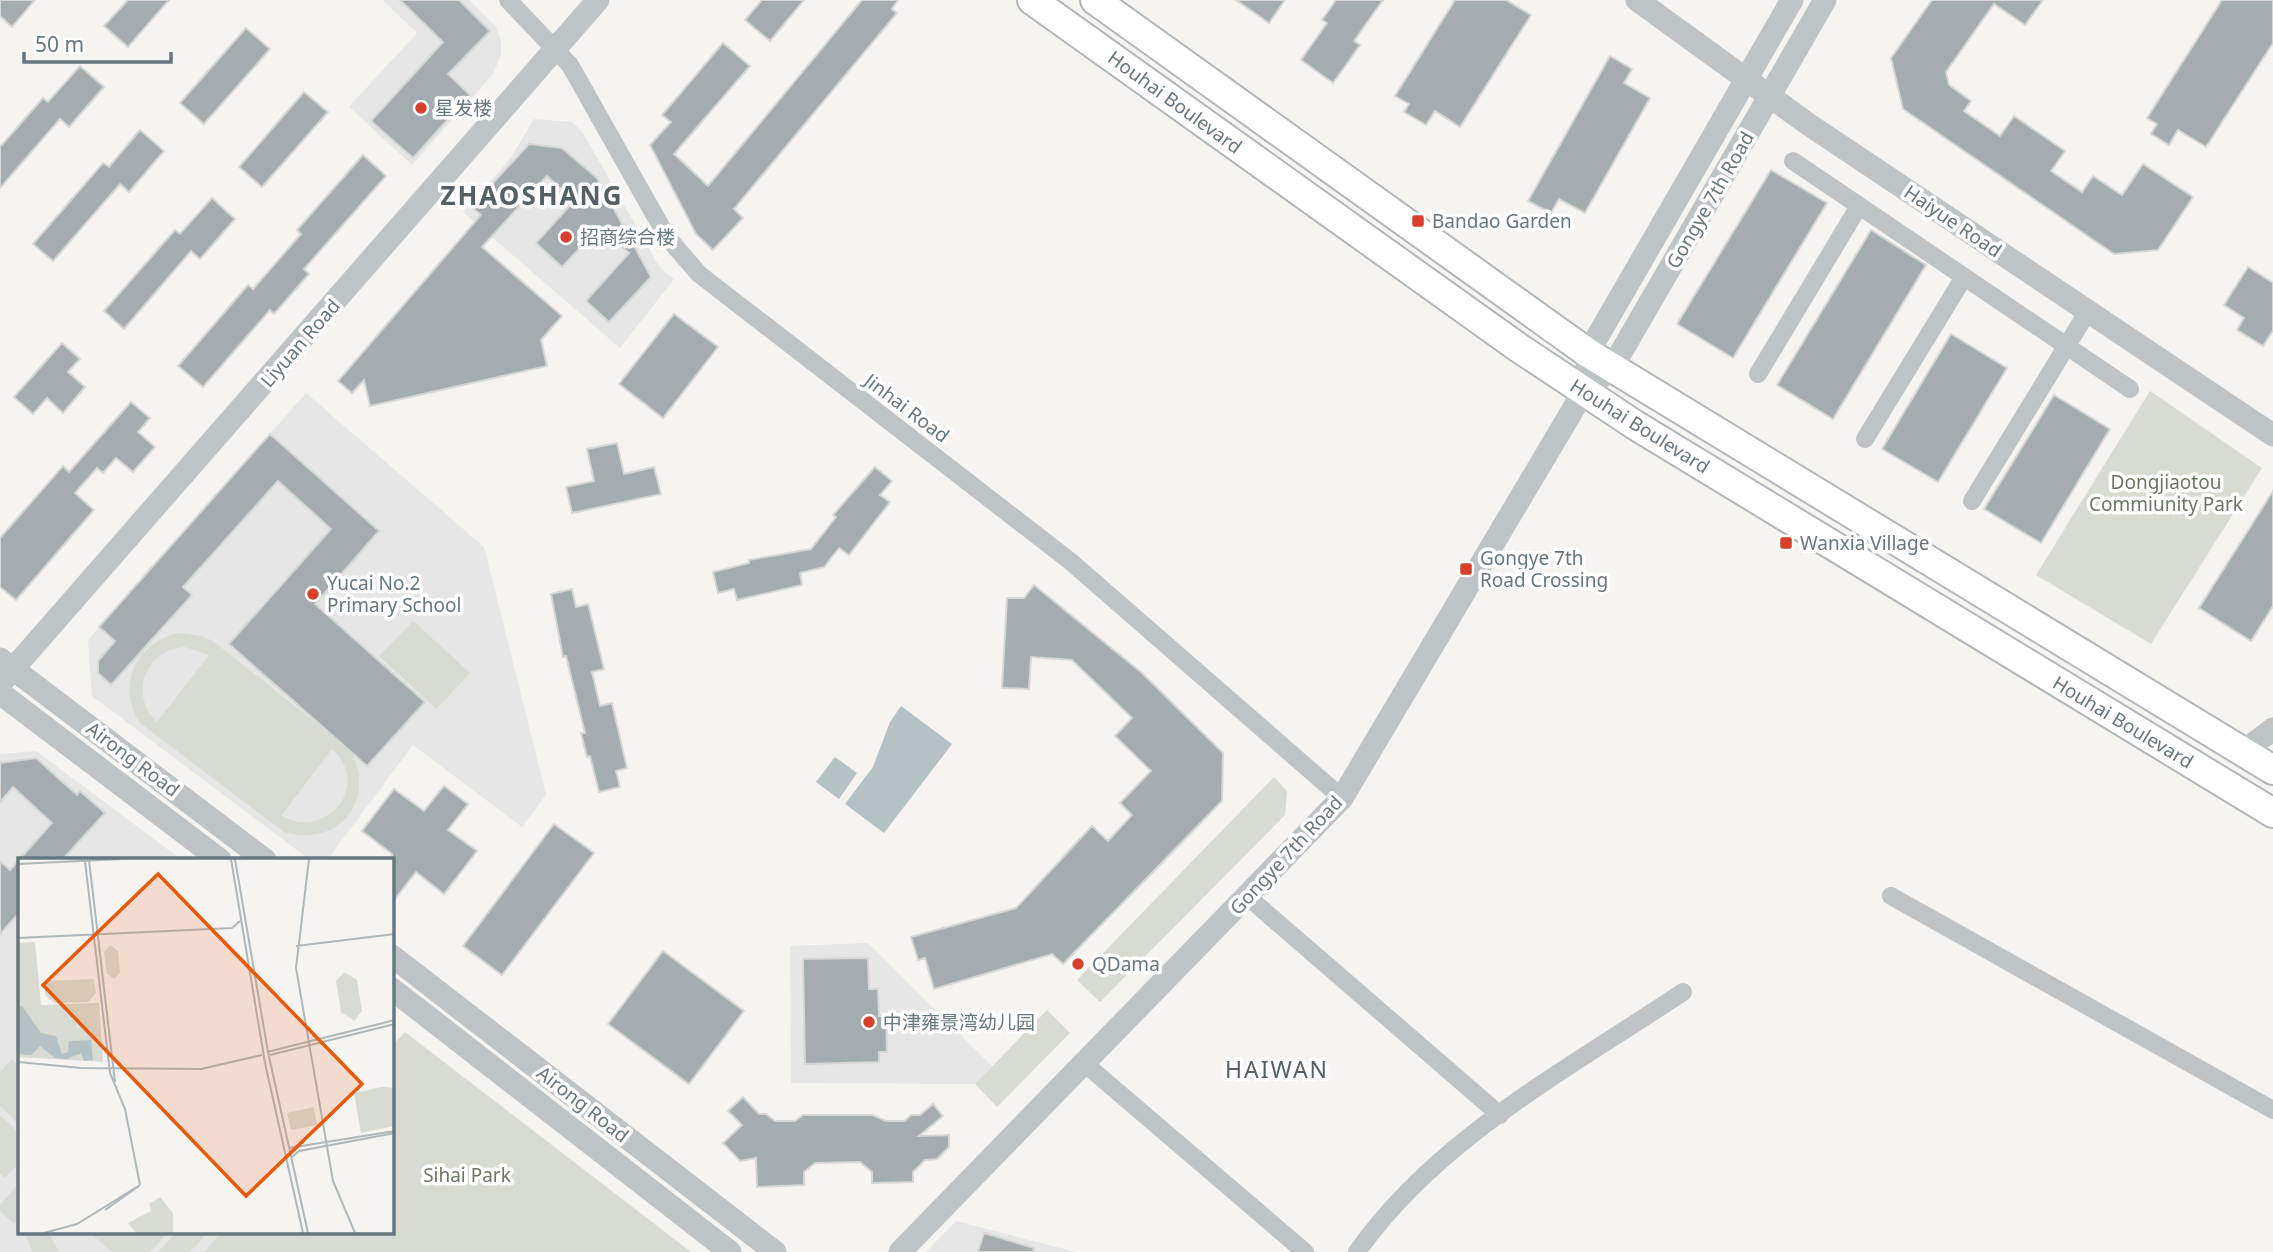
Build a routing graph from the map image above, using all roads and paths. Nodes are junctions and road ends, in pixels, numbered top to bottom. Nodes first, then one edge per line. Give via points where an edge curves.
1 (508, 0) edge
2 (598, 0) edge
3 (1032, 0) edge
4 (1095, 0) edge
5 (1637, 0) edge
6 (1792, 0) edge
7 (1825, 0) edge
8 (557, 49) junction
9 (1746, 80) junction
10 (1770, 97) junction
11 (1793, 161) dead end
12 (1859, 206) junction
13 (1964, 277) junction
14 (2088, 311) junction
15 (2066, 346) junction
16 (1588, 353) junction
17 (1612, 368) junction
18 (1758, 374) dead end
19 (2130, 390) dead end
20 (1584, 391) junction
21 (2273, 435) edge
22 (1866, 439) dead end
23 (1972, 501) dead end
24 (5, 671) edge
25 (0, 693) edge
26 (2273, 729) edge
27 (2243, 752) junction
28 (2273, 771) edge
29 (1342, 798) junction
30 (2273, 813) edge
31 (217, 858) edge
32 (262, 858) edge
33 (1891, 896) dead end
34 (1248, 897) junction
35 (394, 959) edge
36 (394, 991) edge
37 (1683, 992) dead end
38 (1084, 1063) junction
39 (2273, 1110) edge
40 (1500, 1115) junction
41 (730, 1252) edge
42 (775, 1252) edge
43 (900, 1252) edge
44 (1305, 1252) edge
45 (1357, 1252) edge

1 - 8 street, Jinhai Road
2 - 8 street, Liyuan Road
3 - 20 main road, Houhai Boulevard
4 - 16 main road, Houhai Boulevard
5 - 9 street, Haiyue Road
6 - 9 street, Gongye 7th Road
7 - 10 street, Gongye 7th Road
8 - 24 street, Liyuan Road
8 - 29 street, Jinhai Road via 667,237 699,274 1070,561
9 - 10 street, Haiyue Road
9 - 16 street, Gongye 7th Road
10 - 14 street, Haiyue Road
10 - 17 street, Gongye 7th Road
11 - 12 street
12 - 13 street
12 - 18 street
13 - 15 street
13 - 22 street
14 - 15 street
14 - 21 street, Haiyue Road
15 - 19 street
15 - 23 street
16 - 17 main road, Houhai Boulevard
16 - 20 street, Gongye 7th Road
17 - 20 street, Gongye 7th Road
17 - 27 main road, Houhai Boulevard
20 - 29 street, Gongye 7th Road
20 - 30 main road, Houhai Boulevard
24 - 32 street, Airong Road
25 - 31 street, Airong Road
26 - 27 street
27 - 28 main road, Houhai Boulevard
29 - 34 street, Gongye 7th Road
33 - 39 street
34 - 38 street, Gongye 7th Road
34 - 40 street
35 - 42 street, Airong Road
36 - 41 street, Airong Road
37 - 40 street
38 - 43 street, Gongye 7th Road
38 - 44 street
40 - 45 street via 1401,1199

